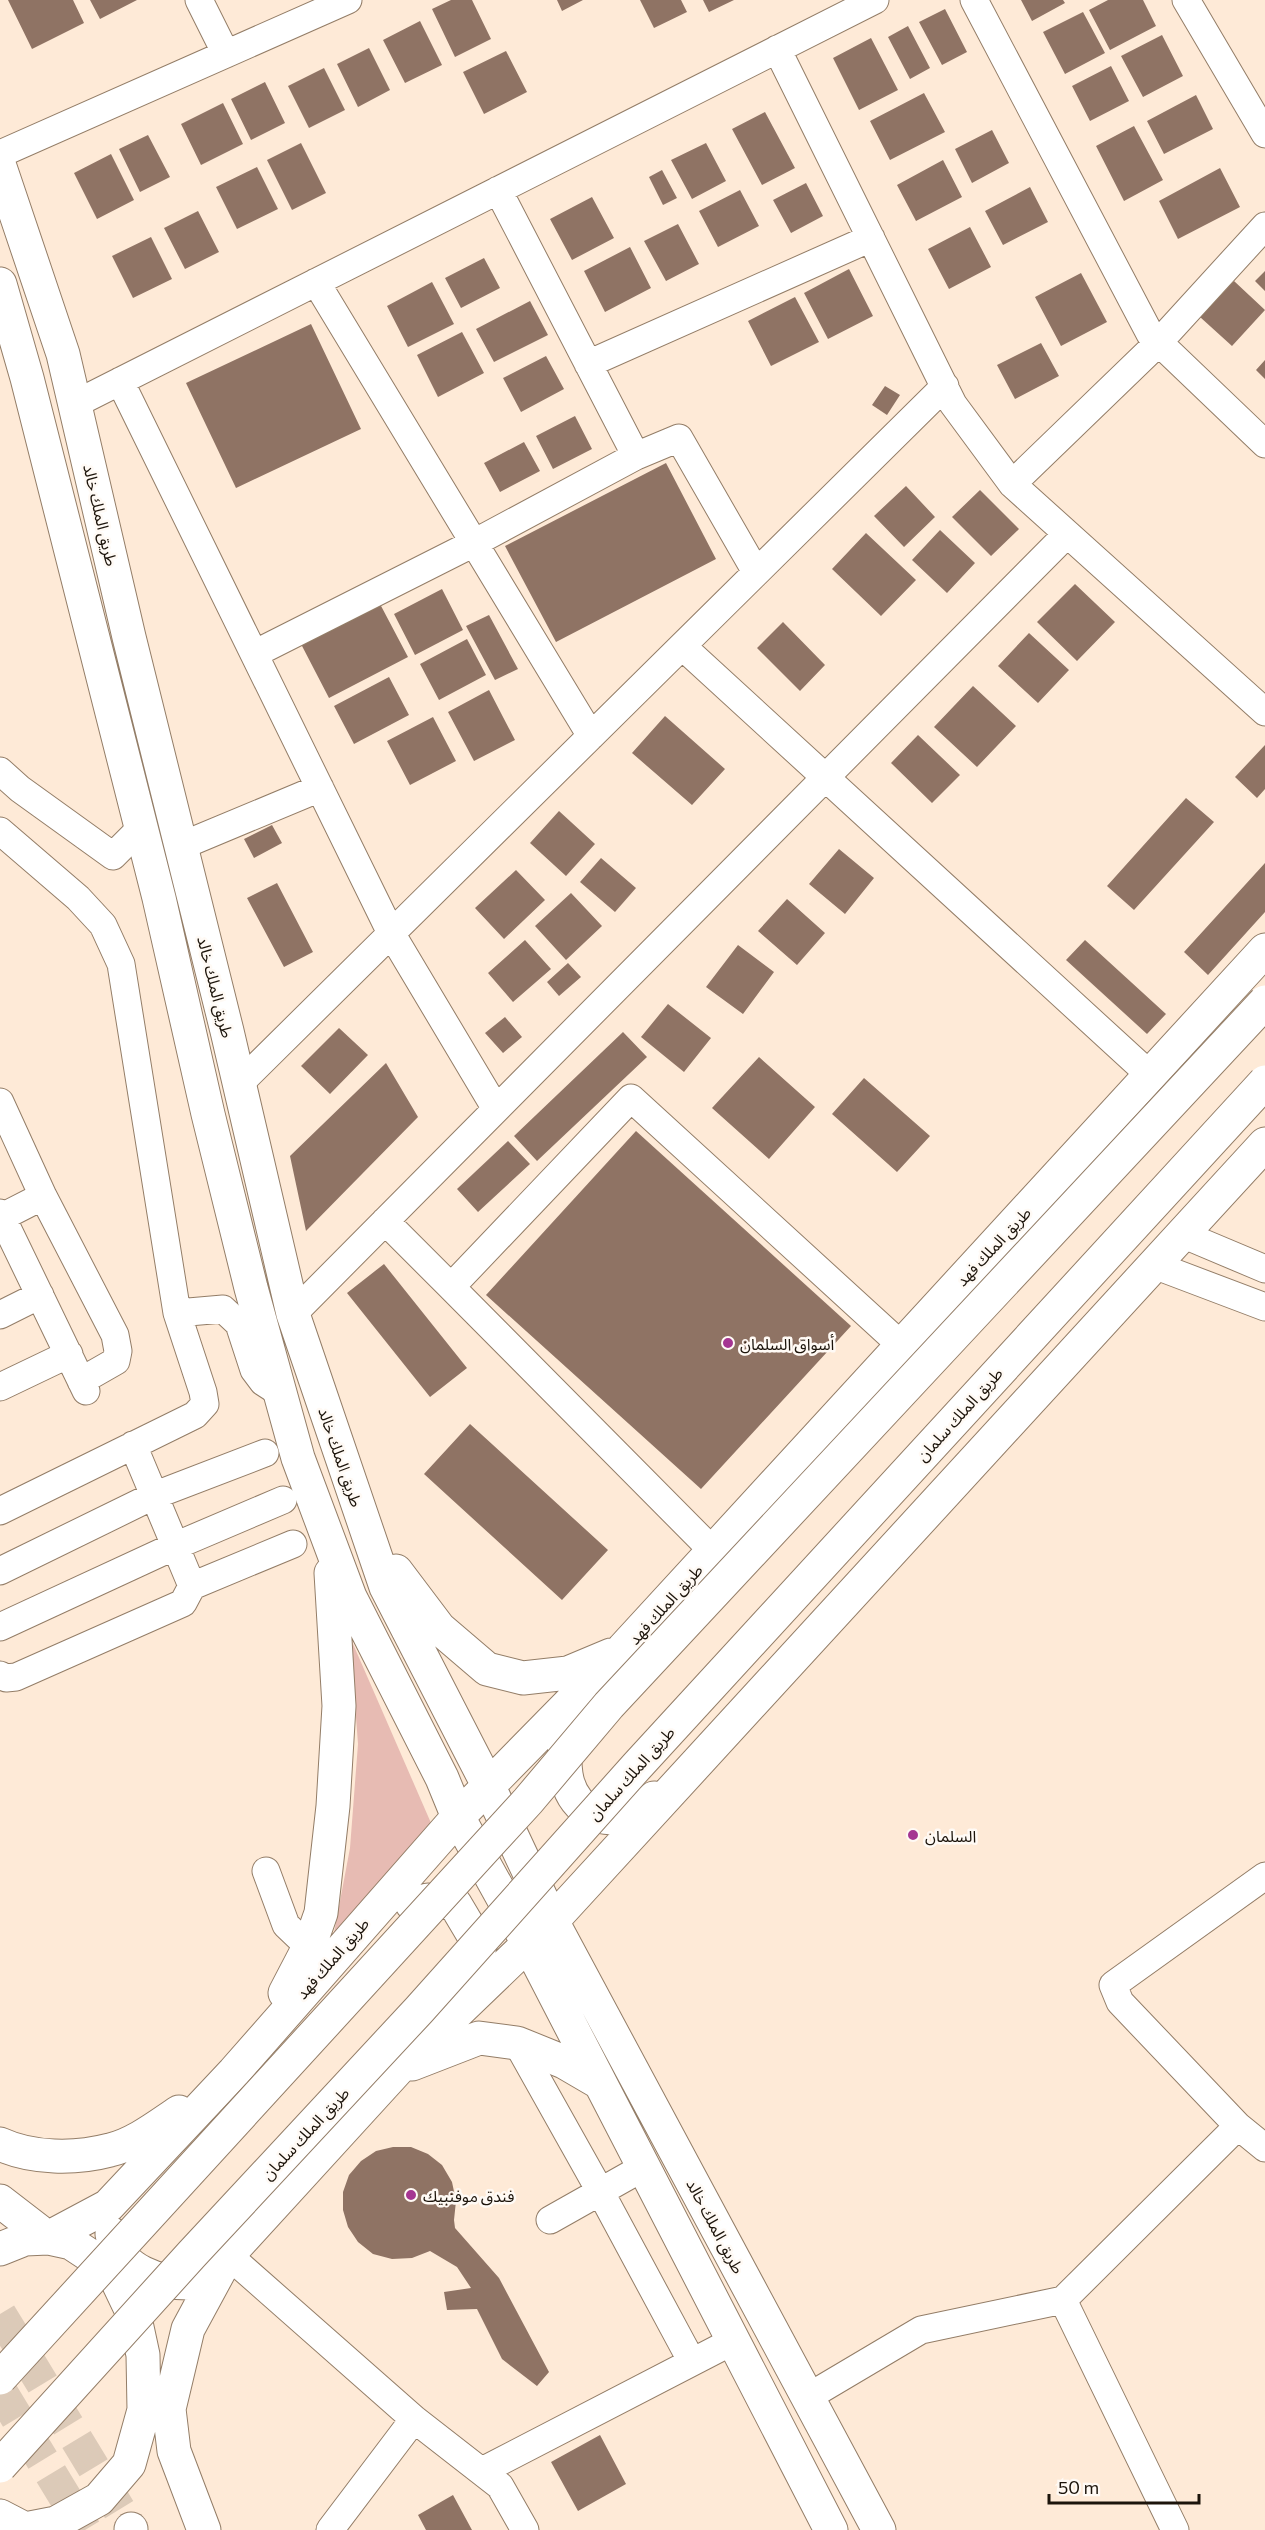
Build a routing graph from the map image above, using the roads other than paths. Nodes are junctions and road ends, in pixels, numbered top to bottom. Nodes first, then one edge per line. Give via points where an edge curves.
1 (199, 0) edge
2 (348, 0) edge
3 (875, 0) edge
4 (974, 0) edge
5 (1186, 0) edge
6 (777, 49) junction
7 (226, 54) junction
8 (1265, 133) edge
9 (0, 154) edge
10 (0, 167) edge
11 (498, 190) junction
12 (1265, 226) edge
13 (871, 238) junction
14 (316, 282) junction
15 (0, 284) edge
16 (1159, 342) junction
17 (588, 364) junction
18 (120, 381) junction
19 (945, 386) junction
20 (75, 404) junction
21 (1265, 444) edge
22 (636, 456) junction
23 (1012, 484) junction
24 (1067, 534) junction
25 (474, 543) junction
26 (756, 572) junction
27 (682, 646) junction
28 (254, 654) junction
29 (1265, 712) edge
30 (591, 736) junction
31 (0, 771) edge
32 (826, 778) junction
33 (320, 788) junction
34 (141, 828) junction
35 (0, 831) edge
36 (181, 846) junction
37 (392, 933) junction
38 (1265, 950) edge
39 (1265, 1002) edge
40 (1150, 1076) junction
41 (1265, 1082) edge
42 (240, 1083) junction
43 (0, 1102) edge
44 (496, 1109) junction
45 (1265, 1144) edge
46 (43, 1196) junction
47 (1, 1215) edge
48 (385, 1221) junction
49 (1182, 1234) junction
50 (9, 1252) edge
51 (1154, 1265) junction
52 (1265, 1269) edge
53 (451, 1287) junction
54 (40, 1295) junction
55 (1265, 1307) edge
56 (177, 1313) junction
57 (293, 1314) junction
58 (0, 1315) edge
59 (901, 1345) junction
60 (69, 1354) junction
61 (0, 1387) edge
62 (280, 1393) junction
63 (133, 1445) junction
64 (265, 1453) dead end
65 (153, 1496) junction
66 (282, 1500) dead end
67 (0, 1511) edge
68 (361, 1514) junction
69 (328, 1536) junction
70 (293, 1544) dead end
71 (175, 1546) junction
72 (713, 1551) junction
73 (0, 1571) edge
74 (192, 1586) junction
75 (0, 1627) edge
76 (621, 1652) junction
77 (0, 1675) edge
78 (713, 1746) junction
79 (489, 1787) junction
80 (458, 1817) junction
81 (266, 1871) dead end
82 (1262, 1884) edge
83 (552, 1921) junction
84 (529, 1945) junction
85 (309, 1947) junction
86 (263, 2036) junction
87 (517, 2043) junction
88 (397, 2070) junction
89 (234, 2072) junction
90 (600, 2083) junction
91 (1238, 2126) junction
92 (0, 2144) edge
93 (1265, 2148) edge
94 (644, 2167) junction
95 (600, 2191) junction
96 (0, 2201) edge
97 (108, 2206) junction
98 (550, 2220) dead end
99 (48, 2238) junction
100 (0, 2249) edge
101 (221, 2269) junction
102 (1063, 2300) junction
103 (188, 2329) junction
104 (733, 2340) junction
105 (692, 2362) junction
106 (0, 2378) edge
107 (808, 2397) junction
108 (144, 2410) junction
109 (414, 2420) junction
110 (0, 2466) edge
111 (482, 2471) junction
112 (18, 2526) edge
113 (196, 2530) edge
114 (204, 2530) edge
115 (330, 2530) edge
116 (525, 2530) edge
117 (831, 2530) edge
118 (879, 2530) edge
119 (1175, 2530) edge

1 - 7 street
2 - 7 street
3 - 6 street
4 - 16 street via 1150,333
5 - 8 street
6 - 11 street
6 - 13 street
7 - 9 street
10 - 20 main road, طريق الملك خالد via 63,354
11 - 14 street
11 - 17 street
12 - 16 street
13 - 17 street
13 - 19 street
14 - 18 street
14 - 25 street
15 - 34 main road
16 - 21 street
16 - 23 street
17 - 22 street
18 - 20 street
18 - 28 street
19 - 23 street via 953,404
19 - 26 street
20 - 36 main road, طريق الملك خالد
22 - 25 street
22 - 26 street via 679,438
23 - 24 street
24 - 29 street
24 - 32 street
25 - 28 street
25 - 30 street
26 - 27 street
27 - 30 street
27 - 32 street
28 - 33 street
30 - 37 street
31 - 34 street via 113,856
32 - 40 street
32 - 44 street
33 - 36 street
33 - 37 street
34 - 62 main road via 208,1114
35 - 56 street via 78,898 103,925 121,964
36 - 42 main road, طريق الملك خالد
37 - 42 street
37 - 44 street
38 - 40 main road, طريق الملك فهد
39 - 106 main road, bridge via 609,1705 528,1802
40 - 59 main road, طريق الملك فهد
41 - 110 main road, طريق الملك سلمان, bridge
42 - 57 main road, طريق الملك خالد
43 - 46 street
44 - 48 street
45 - 49 main road
46 - 47 street
46 - 60 street via 115,1335 118,1351 116,1361 84,1386
47 - 50 street
48 - 53 street
48 - 57 street
49 - 51 main road
49 - 52 street
50 - 54 street
51 - 55 street
51 - 78 main road
53 - 59 street via 631,1098
53 - 72 street
54 - 58 street
54 - 60 street
56 - 62 street via 223,1309 239,1324 254,1370 263,1382
56 - 63 street via 205,1404 195,1415
57 - 68 main road, طريق الملك خالد
59 - 72 main road, طريق الملك فهد
60 - 61 street
62 - 69 main road via 298,1458
63 - 65 street
63 - 67 street
64 - 65 street
65 - 71 street
65 - 73 street
66 - 71 street
68 - 76 main road via 400,1579 439,1628 487,1669 523,1678 568,1672
68 - 79 main road, طريق الملك خالد via 386,1587
69 - 80 main road via 350,1597
69 - 85 main road via 339,1706 321,1913
70 - 74 street
71 - 74 street
71 - 75 street
72 - 76 main road, طريق الملك فهد
74 - 77 street via 183,1603 16,1677
76 - 78 main road via 565,1733 564,1775 576,1799 594,1815 630,1819
76 - 79 main road, طريق الملك فهد
78 - 83 main road
79 - 80 main road, طريق الملك فهد
79 - 83 main road, طريق الملك خالد
80 - 84 main road
80 - 86 main road, طريق الملك فهد
81 - 85 street via 286,1925
82 - 91 street via 1113,1985 1120,2002
83 - 84 main road
83 - 107 main road, طريق الملك خالد
84 - 88 main road
84 - 90 main road
85 - 86 main road
86 - 88 main road via 397,1907 428,1900 455,1904 480,1946 469,1978 465,1989
86 - 89 main road, طريق الملك فهد
87 - 88 main road via 479,2038
87 - 90 main road via 564,2062
87 - 95 street
88 - 101 main road
89 - 92 main road via 153,2131 111,2150 62,2156 13,2150
89 - 97 main road, طريق الملك فهد
90 - 94 main road
91 - 93 street
91 - 102 street
94 - 95 street
94 - 104 main road
95 - 98 street
95 - 105 street
96 - 99 main road
97 - 99 main road, طريق الملك فهد
97 - 101 main road via 113,2240 127,2266 172,2284
99 - 100 main road via 25,2239
99 - 108 main road via 71,2243 112,2270 135,2318 143,2355
101 - 103 main road
101 - 109 street
102 - 107 street via 921,2330
102 - 119 street
103 - 108 main road
103 - 114 main road via 169,2409 174,2451
104 - 105 street
104 - 117 main road
105 - 111 street
107 - 118 main road, طريق الملك خالد
108 - 112 main road via 129,2464 99,2499 56,2523
108 - 113 main road via 171,2489
109 - 111 street
109 - 115 street
111 - 116 street via 500,2486

